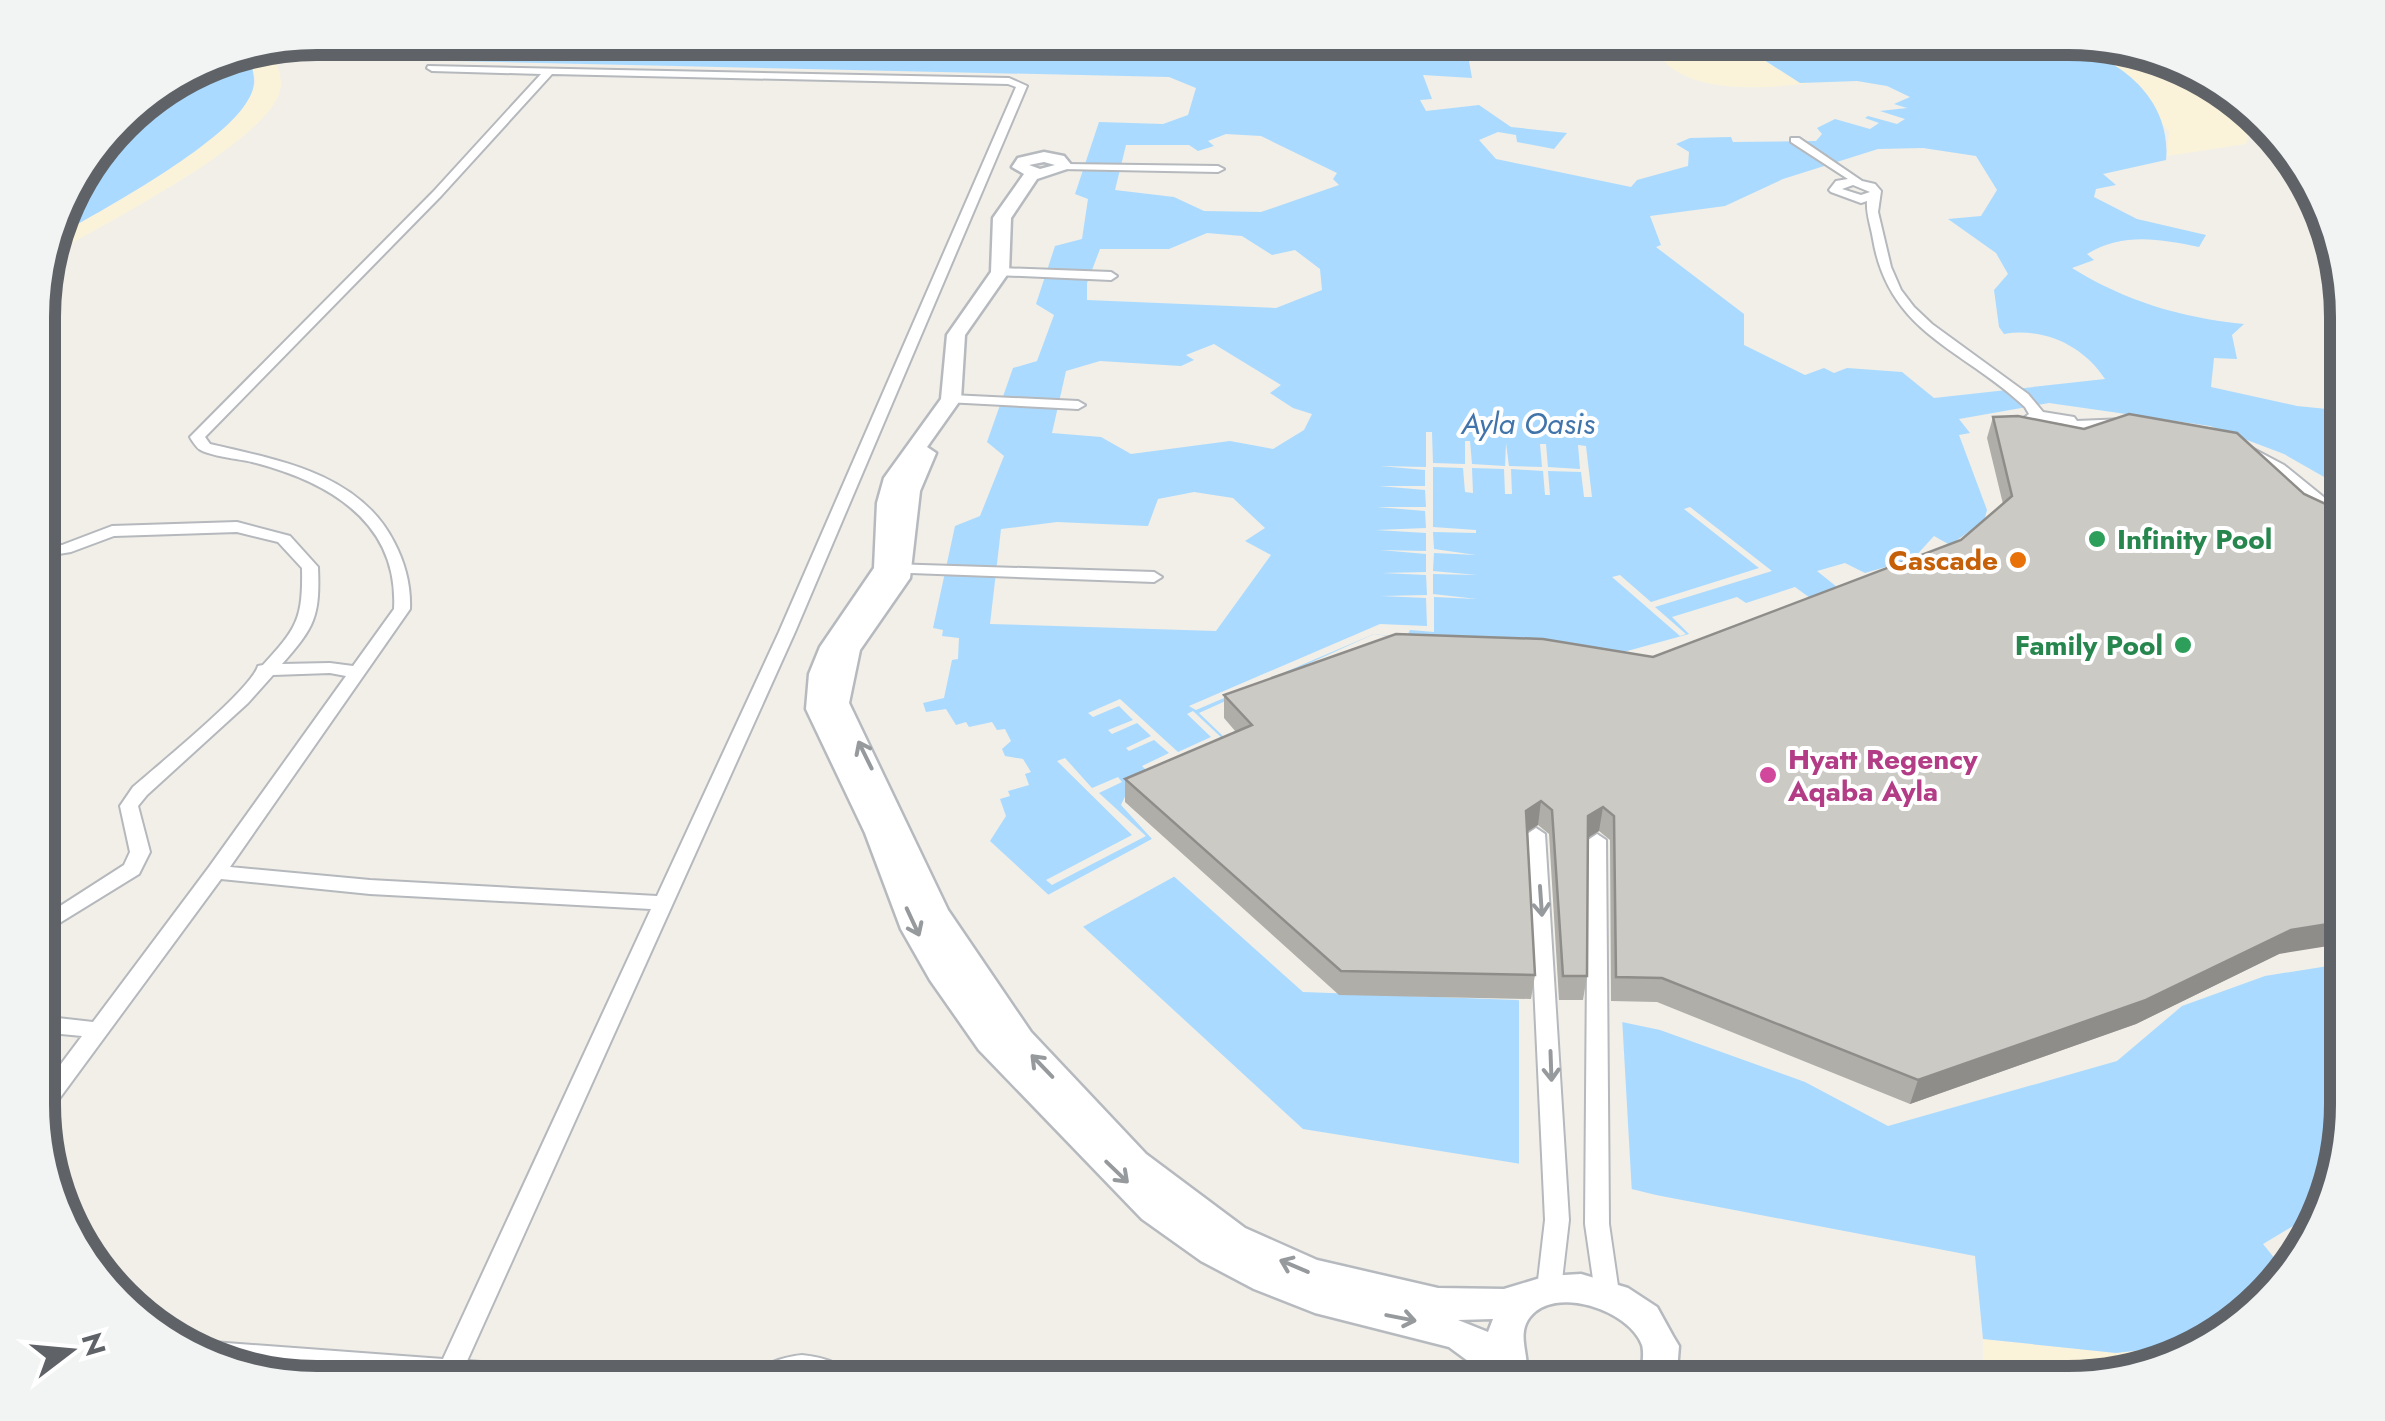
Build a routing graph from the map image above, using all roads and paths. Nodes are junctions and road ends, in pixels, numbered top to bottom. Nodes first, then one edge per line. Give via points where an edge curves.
1 (432, 68) dead end
2 (549, 72) junction
3 (1794, 140) dead end
4 (1218, 169) dead end
5 (1058, 171) joint
6 (1839, 179) junction
7 (1875, 196) junction
8 (1871, 212) junction
9 (1014, 272) junction
10 (1111, 276) dead end
11 (969, 400) junction
12 (1078, 405) dead end
13 (2038, 413) junction
14 (2135, 424) edge
15 (2076, 426) junction
16 (2237, 446) edge
17 (2329, 509) edge
18 (55, 550) edge
19 (905, 569) junction
20 (1154, 577) dead end
21 (264, 670) junction
22 (357, 672) junction
23 (1536, 834) dead end
24 (1597, 840) dead end
25 (216, 872) junction
26 (908, 880) junction
27 (664, 903) junction
28 (55, 918) edge
29 (55, 1026) edge
30 (98, 1030) junction
31 (55, 1088) edge
32 (1607, 1293) junction
33 (1537, 1294) junction
34 (245, 1356) edge
35 (1498, 1365) edge
36 (1512, 1365) edge
37 (1659, 1365) edge
38 (374, 1366) edge
39 (452, 1366) edge

1 - 2 street
2 - 22 street via 197,437 205,447 314,476 376,521 403,599 397,619
2 - 27 street via 1022,86
3 - 6 street
4 - 5 street
5 - 9 street via 1002,218
6 - 7 street
6 - 7 street via 1875,188
6 - 8 street
7 - 8 street
8 - 13 street via 1888,278 1907,312
9 - 10 street
9 - 11 street via 956,335
11 - 12 street
11 - 19 street via 894,478 888,504
13 - 15 street
13 - 15 street via 2022,426 2044,439 2074,439
14 - 15 street
16 - 17 street via 2279,468
18 - 21 street via 112,531 171,527 237,527 284,539 310,568 311,604 300,634
19 - 20 street
19 - 26 street via 832,647 818,708
21 - 22 street
21 - 28 street via 129,806 140,852 132,869
22 - 25 street
23 -> 33 street via 1557,1220
24 - 32 street via 1598,1224
25 - 27 street
25 - 30 street
33 -> 26 street via 1470,1309 1321,1277 1216,1228 1145,1170 1028,1052
26 -> 35 street via 940,972 990,1042 1154,1209 1266,1278 1315,1298 1456,1334
27 - 39 street
29 - 30 street
30 - 31 street
32 - 33 street via 1588,1287
32 - 37 street via 1650,1326
33 - 36 street via 1505,1332
34 - 38 street

